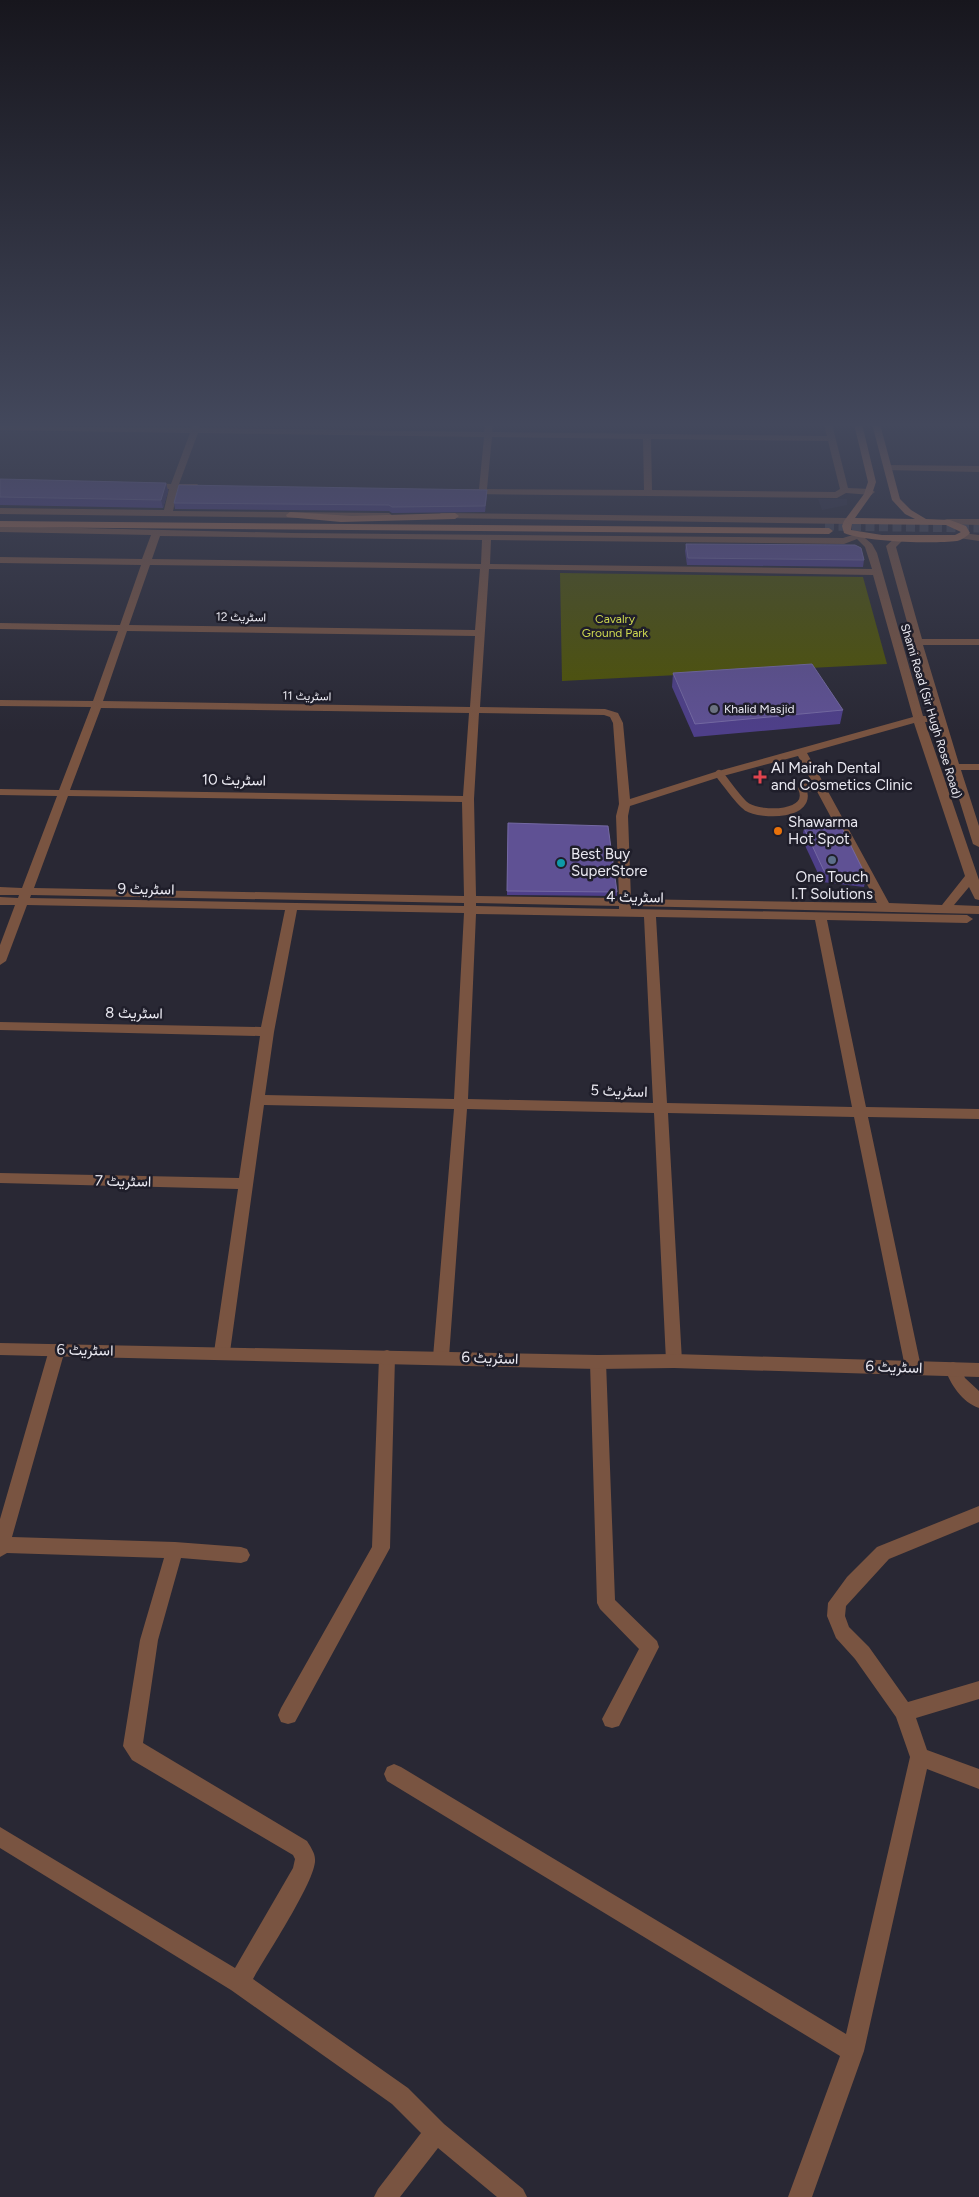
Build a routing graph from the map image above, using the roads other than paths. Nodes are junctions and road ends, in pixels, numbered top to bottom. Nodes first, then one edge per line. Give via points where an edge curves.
1 (235, 527) edge
2 (668, 527) edge
3 (846, 527) edge
4 (960, 527) edge
5 (0, 530) edge
6 (293, 532) junction
7 (156, 533) junction
8 (859, 536) junction
9 (962, 536) junction
10 (901, 537) junction
11 (487, 538) junction
12 (979, 538) edge
13 (0, 560) edge
14 (146, 562) junction
15 (484, 566) junction
16 (877, 572) junction
17 (0, 626) edge
18 (123, 627) junction
19 (481, 633) junction
20 (918, 642) junction
21 (979, 642) edge
22 (0, 703) edge
23 (96, 706) junction
24 (475, 710) junction
25 (919, 718) junction
26 (939, 719) junction
27 (801, 751) junction
28 (955, 767) junction
29 (979, 767) edge
30 (719, 774) junction
31 (822, 786) junction
32 (0, 792) edge
33 (64, 793) junction
34 (468, 799) junction
35 (625, 804) junction
36 (979, 844) edge
37 (971, 877) junction
38 (0, 891) edge
39 (979, 896) edge
40 (26, 897) junction
41 (0, 901) edge
42 (469, 905) junction
43 (885, 907) junction
44 (291, 908) junction
45 (625, 908) junction
46 (945, 909) junction
47 (979, 910) edge
48 (650, 914) junction
49 (820, 917) junction
50 (979, 919) edge
51 (0, 962) edge
52 (0, 1026) edge
53 (268, 1032) junction
54 (258, 1100) junction
55 (461, 1103) junction
56 (661, 1108) junction
57 (860, 1110) junction
58 (979, 1114) edge
59 (0, 1178) edge
60 (247, 1184) junction
61 (0, 1349) edge
62 (57, 1350) junction
63 (222, 1352) junction
64 (387, 1357) junction
65 (441, 1357) junction
66 (674, 1361) junction
67 (598, 1362) junction
68 (913, 1367) junction
69 (953, 1369) junction
70 (979, 1370) edge
71 (979, 1401) edge
72 (979, 1514) edge
73 (0, 1547) edge
74 (175, 1550) junction
75 (241, 1555) dead end
76 (979, 1690) edge
77 (904, 1712) junction
78 (288, 1715) dead end
79 (612, 1719) dead end
80 (920, 1758) junction
81 (394, 1774) dead end
82 (979, 1779) edge
83 (0, 1837) edge
84 (239, 1982) junction
85 (853, 2051) junction
86 (436, 2132) junction
87 (386, 2197) edge
88 (516, 2197) edge
89 (800, 2197) edge

1 - 6 main road
2 - 6 main road via 827,529
3 - 8 main road via 847,531
4 - 9 main road via 966,533
5 - 7 street
6 - 7 street
6 - 11 street
7 - 14 street
8 - 10 main road
8 - 11 street via 844,541
8 - 16 street, Shami Road (Sir Hugh Rose Road) via 870,549
9 - 10 main road
9 - 12 street
10 - 20 street, Shami Road (Sir Hugh Rose Road) via 891,546
11 - 15 street
13 - 14 street
14 - 15 street
14 - 18 street
15 - 16 street
15 - 19 street
16 - 25 street, Shami Road (Sir Hugh Rose Road)
17 - 18 street, اسٹریٹ 12
18 - 19 street, اسٹریٹ 12
18 - 23 street
19 - 24 street
20 - 21 street
20 - 26 street, Shami Road (Sir Hugh Rose Road)
22 - 23 street, اسٹریٹ 11
23 - 24 street, اسٹریٹ 11
23 - 33 street
24 - 34 street
24 - 35 street, اسٹریٹ 11 via 604,712 614,715 618,723
25 - 26 street
25 - 27 street
25 - 37 street, Shami Road (Sir Hugh Rose Road)
26 - 28 street, Shami Road (Sir Hugh Rose Road)
27 - 30 street
27 - 31 street
28 - 29 street
28 - 36 street, Shami Road (Sir Hugh Rose Road)
30 - 31 lane via 747,807 766,812 795,810 802,805 805,795 802,788
30 - 35 street
31 - 43 street
32 - 33 street, اسٹریٹ 10
33 - 34 street, اسٹریٹ 10
33 - 40 street
34 - 42 street
35 - 45 street via 622,816
37 - 39 street, Shami Road (Sir Hugh Rose Road)
37 - 46 street
38 - 40 street
40 - 41 street, اسٹریٹ 9
40 - 42 street
40 - 44 street, اسٹریٹ 9
40 - 51 street
42 - 44 street, اسٹریٹ 4
42 - 45 street, اسٹریٹ 4
42 - 55 street
43 - 45 street
43 - 46 street
44 - 53 street
45 - 48 street, اسٹریٹ 4
46 - 47 street
48 - 49 street, اسٹریٹ 4
48 - 56 street
49 - 50 street, اسٹریٹ 4
49 - 57 street
52 - 53 street, اسٹریٹ 8
53 - 54 street
54 - 55 street, اسٹریٹ 5
54 - 60 street
55 - 56 street, اسٹریٹ 5
55 - 65 street
56 - 57 street, اسٹریٹ 5
56 - 66 street
57 - 58 street, اسٹریٹ 5
57 - 68 street
59 - 60 street, اسٹریٹ 7
60 - 63 street
61 - 62 street, اسٹریٹ 6
62 - 63 street, اسٹریٹ 6
62 - 73 street
63 - 64 street, اسٹریٹ 6
64 - 65 street, اسٹریٹ 6
64 - 78 street via 380,1548
65 - 67 street, اسٹریٹ 6
66 - 67 street, اسٹریٹ 6
66 - 68 street, اسٹریٹ 6
67 - 79 street via 606,1603 650,1647
68 - 69 street, اسٹریٹ 6
69 - 70 street, اسٹریٹ 6
69 - 71 street via 958,1382
72 - 77 street via 883,1553 837,1604 836,1616 842,1632 862,1653
73 - 74 street
74 - 75 street
74 - 84 street via 149,1640 133,1746 139,1753 300,1848 305,1858 303,1871
76 - 77 street
77 - 80 street
80 - 82 street
80 - 85 street
81 - 85 street
83 - 84 street
84 - 86 street via 400,2096
85 - 89 street
86 - 87 street
86 - 88 street

